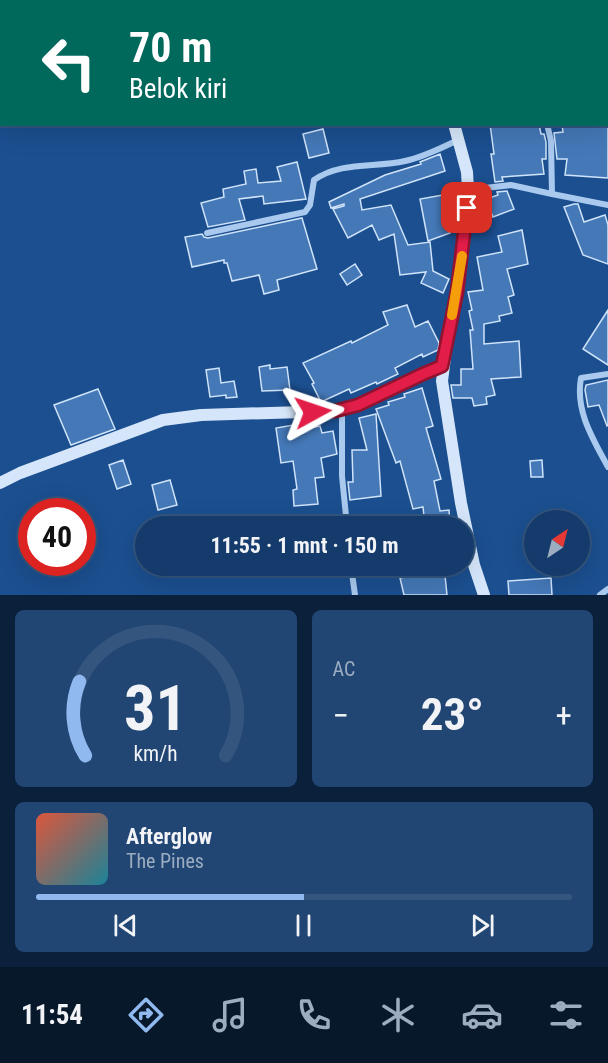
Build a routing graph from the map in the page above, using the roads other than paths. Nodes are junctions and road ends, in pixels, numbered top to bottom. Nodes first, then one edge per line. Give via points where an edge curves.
1 (455, 126) edge
2 (547, 126) edge
3 (459, 140) junction
4 (468, 190) junction
5 (552, 194) junction
6 (608, 205) edge
7 (207, 232) dead end
8 (442, 366) junction
9 (608, 374) edge
10 (342, 409) junction
11 (608, 468) edge
12 (0, 483) edge
13 (345, 516) edge
14 (352, 576) edge
15 (608, 589) edge
16 (355, 595) edge
17 (484, 595) edge
18 (600, 595) edge

1 - 3 street
2 - 5 street
3 - 4 street
3 - 7 street via 404,161 340,168 314,180 305,212
4 - 5 street via 511,184
4 - 8 street via 457,292
5 - 6 street
8 - 10 street
8 - 17 street via 458,483
9 - 11 street via 581,378 578,393 581,413
10 - 12 street via 163,420
10 - 13 street
14 - 16 street
15 - 18 street

